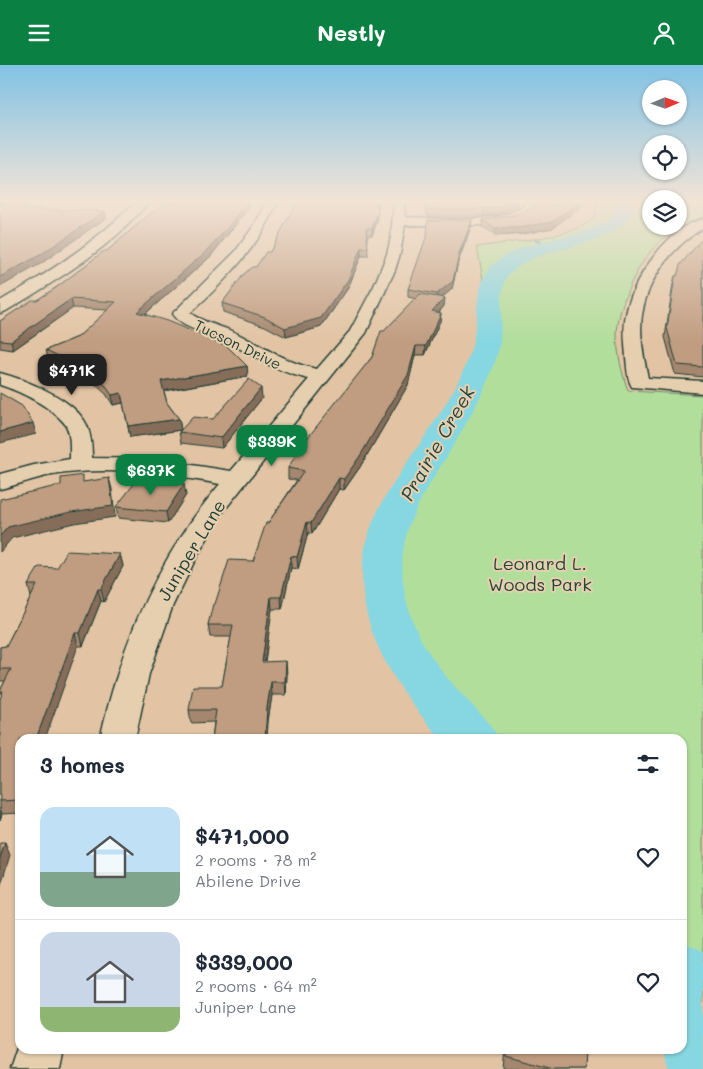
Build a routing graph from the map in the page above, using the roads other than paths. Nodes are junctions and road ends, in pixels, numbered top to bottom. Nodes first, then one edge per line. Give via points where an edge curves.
1 (92, 249) edge
2 (244, 249) edge
3 (394, 249) edge
4 (666, 249) edge
5 (0, 308) edge
6 (322, 376) junction
7 (0, 379) edge
8 (703, 387) edge
9 (81, 464) junction
10 (236, 479) junction
11 (0, 481) edge
12 (118, 734) edge
13 (39, 1054) edge
14 (35, 1069) edge

1 - 5 street
2 - 6 street, Tucson Drive via 180,314 276,363
3 - 6 street, Juniper Lane via 372,307 357,333
4 - 8 street via 647,278 634,315 639,383
6 - 10 street, Juniper Lane
7 - 9 street via 29,389 75,421 81,441
9 - 10 street via 143,465
9 - 11 street
10 - 12 street, Juniper Lane via 211,510 158,605 134,674
13 - 14 street

